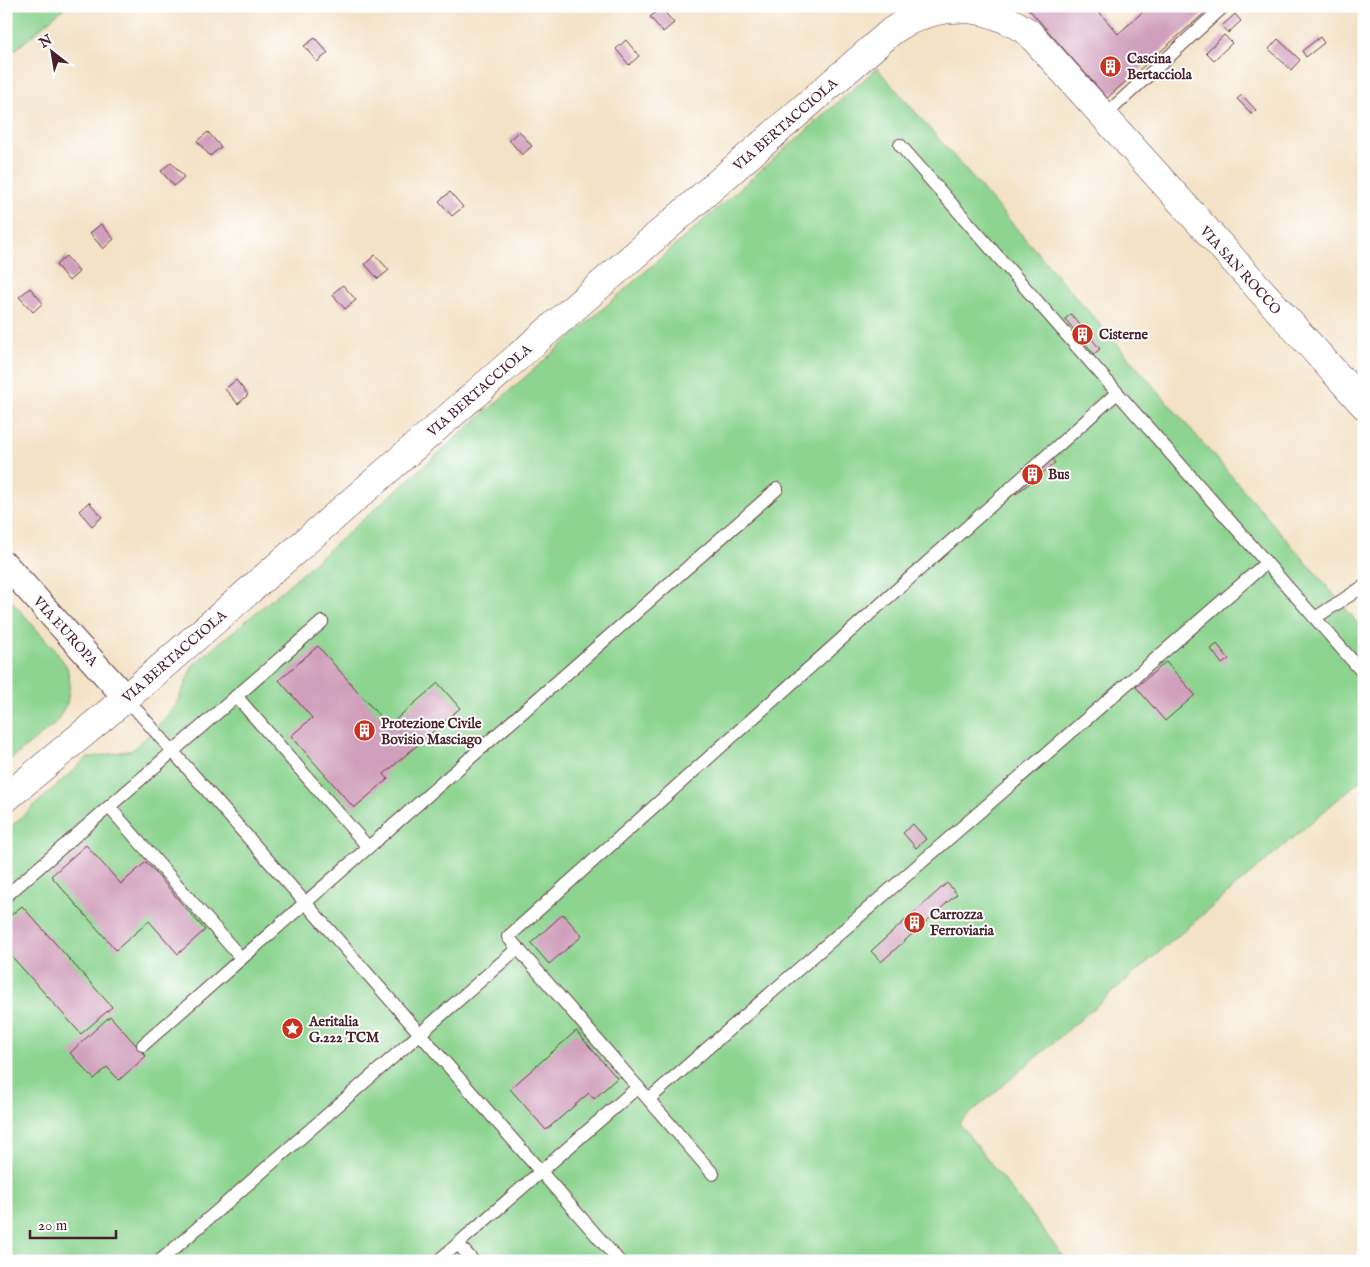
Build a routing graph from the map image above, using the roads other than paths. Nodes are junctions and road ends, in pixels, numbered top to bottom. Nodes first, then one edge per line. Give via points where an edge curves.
1 (963, 7) edge
2 (1223, 7) edge
3 (1111, 125) junction
4 (900, 144) dead end
5 (1118, 393) junction
6 (1364, 405) edge
7 (778, 489) dead end
8 (1266, 563) junction
9 (6, 565) edge
10 (1364, 586) edge
11 (1315, 618) junction
12 (322, 622) dead end
13 (1364, 674) edge
14 (236, 696) junction
15 (126, 698) junction
16 (173, 750) junction
17 (6, 798) edge
18 (109, 807) junction
19 (368, 846) junction
20 (6, 896) edge
21 (305, 902) junction
22 (518, 948) junction
23 (241, 958) junction
24 (420, 1034) junction
25 (143, 1045) dead end
26 (638, 1086) junction
27 (649, 1099) junction
28 (541, 1171) junction
29 (713, 1174) dead end
30 (458, 1244) junction
31 (160, 1261) edge
32 (438, 1261) edge
33 (473, 1261) edge
34 (619, 1261) edge

1 - 3 street, VIA BERTACCIOLA via 993,13 1029,32
1 - 15 street, VIA BERTACCIOLA via 923,14 892,31
2 - 3 lane
3 - 6 street, VIA SAN ROCCO
4 - 5 lane
5 - 8 lane
5 - 22 lane via 508,936
7 - 19 lane
8 - 11 lane
8 - 27 lane
9 - 15 street, VIA EUROPA
10 - 11 lane
11 - 13 lane
12 - 14 lane
14 - 16 lane
14 - 19 lane
15 - 16 lane
15 - 17 street, VIA BERTACCIOLA
16 - 18 lane
16 - 21 lane
18 - 20 lane
18 - 23 lane
19 - 21 lane
21 - 23 lane
21 - 24 lane
22 - 24 lane
22 - 26 lane
23 - 25 lane
24 - 28 lane
24 - 31 lane
26 - 27 lane
26 - 28 lane
27 - 29 lane
28 - 30 lane
28 - 34 lane
30 - 32 lane
30 - 33 lane

